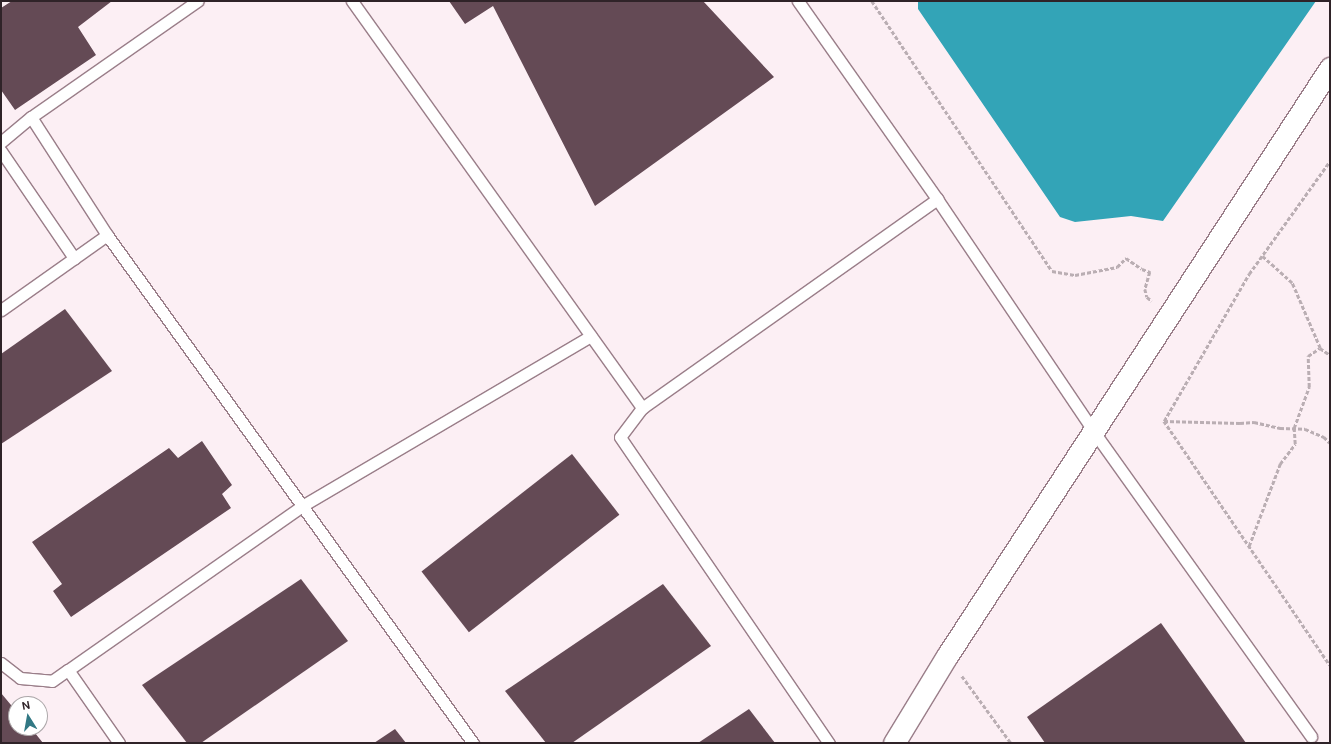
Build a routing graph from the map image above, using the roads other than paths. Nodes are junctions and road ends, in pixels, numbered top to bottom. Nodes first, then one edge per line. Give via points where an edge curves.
1 (197, 1) edge
2 (352, 1) edge
3 (798, 1) edge
4 (1330, 68) edge
5 (32, 117) junction
6 (1, 142) edge
7 (1, 151) edge
8 (937, 199) junction
9 (107, 235) junction
10 (74, 258) junction
11 (1, 310) edge
12 (591, 336) junction
13 (642, 408) junction
14 (1094, 432) junction
15 (302, 506) junction
16 (1, 663) edge
17 (68, 670) junction
18 (1311, 736) dead end
19 (118, 743) edge
20 (473, 743) edge
21 (829, 743) edge
22 (894, 743) edge

1 - 5 lane
2 - 12 lane
3 - 8 lane
4 - 14 street
5 - 6 lane
5 - 9 lane
7 - 10 lane
8 - 13 lane
8 - 14 lane
9 - 10 lane
9 - 15 lane
10 - 11 lane
12 - 13 lane
12 - 15 lane
13 - 21 lane via 620,437
14 - 18 lane
14 - 22 street via 947,656
15 - 17 lane
15 - 20 lane
16 - 17 lane via 20,678 52,681
17 - 19 lane

